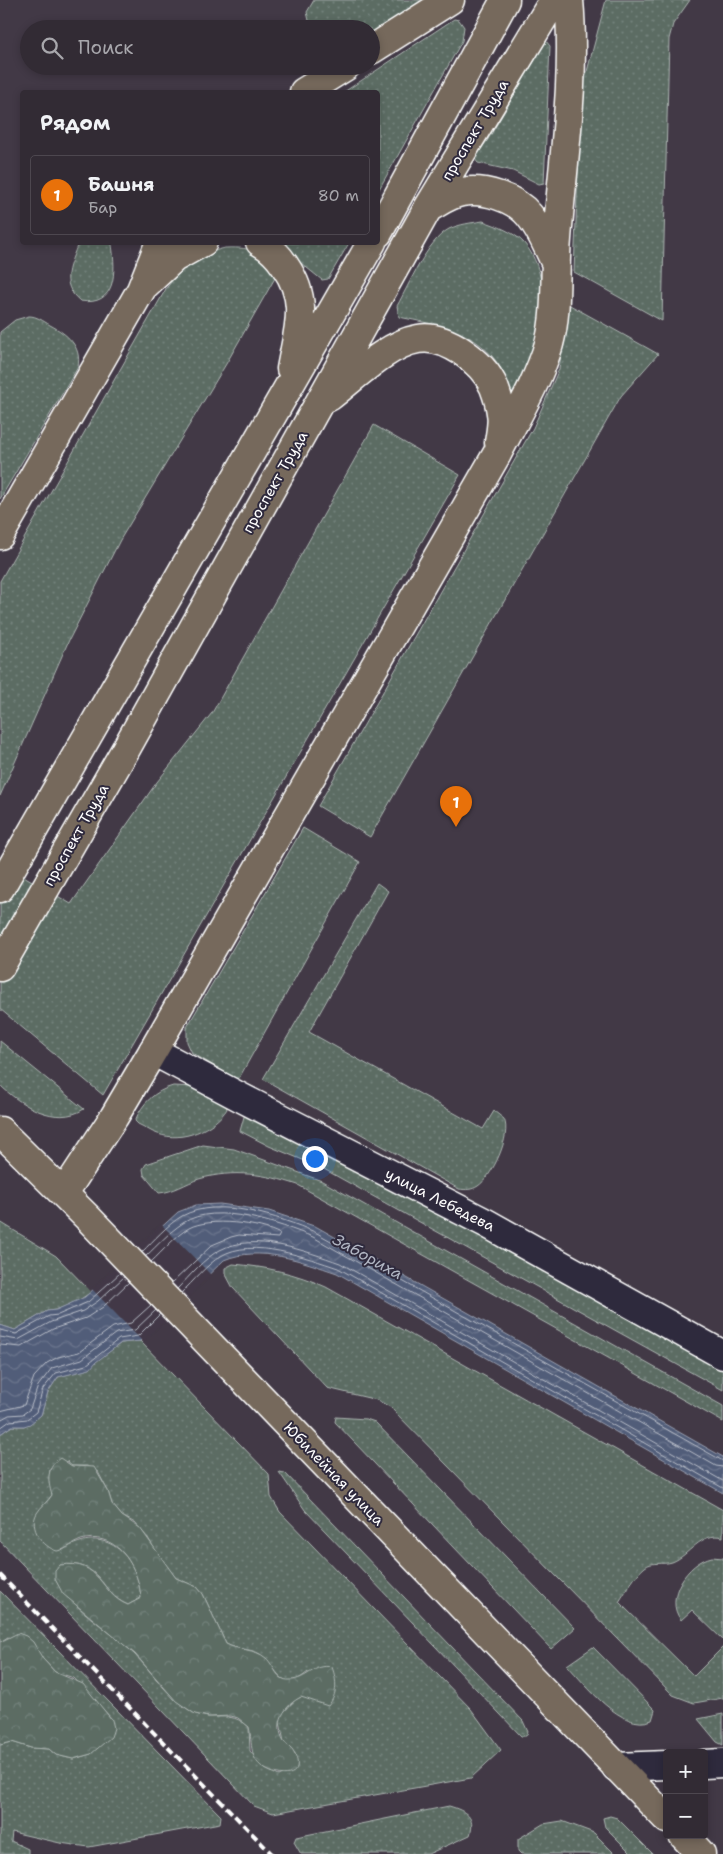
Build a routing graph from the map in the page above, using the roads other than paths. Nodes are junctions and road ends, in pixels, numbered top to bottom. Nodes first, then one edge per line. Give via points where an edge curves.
1 (450, 0) edge
2 (505, 0) edge
3 (554, 0) edge
4 (569, 0) edge
5 (380, 44) edge
6 (331, 75) edge
7 (307, 90) edge
8 (428, 208) junction
9 (380, 229) edge
10 (159, 245) edge
11 (198, 245) edge
12 (264, 245) edge
13 (370, 245) edge
14 (555, 263) junction
15 (141, 290) junction
16 (288, 387) junction
17 (320, 405) junction
18 (497, 454) junction
19 (0, 535) edge
20 (6, 879) edge
21 (0, 967) edge
22 (153, 1051) junction
23 (0, 1131) edge
24 (64, 1193) junction
25 (723, 1355) edge
26 (723, 1763) edge
27 (708, 1764) edge
28 (663, 1766) edge
29 (616, 1767) junction
30 (663, 1815) edge
31 (687, 1839) edge
32 (701, 1854) edge

1 - 5 main road
2 - 9 main road
3 - 8 main road, проспект Труда
4 - 14 main road via 572,38
6 - 7 main road
8 - 14 main road via 464,191 502,197 528,213
8 - 17 main road, проспект Труда
10 - 15 main road
11 - 15 main road via 174,258
12 - 16 main road via 276,253 295,281 301,302
13 - 16 main road
14 - 18 main road via 554,318 548,345
15 - 19 main road
16 - 20 main road
17 - 18 main road via 396,346 418,338 440,340 461,351 494,386 502,415
17 - 21 main road, проспект Труда
18 - 22 main road
22 - 24 main road
22 - 25 street, улица Лебедева via 486,1223
23 - 24 main road, Юбилейная улица
24 - 29 main road, Юбилейная улица
26 - 27 street
28 - 29 street
29 - 30 main road, Юбилейная улица
31 - 32 main road

